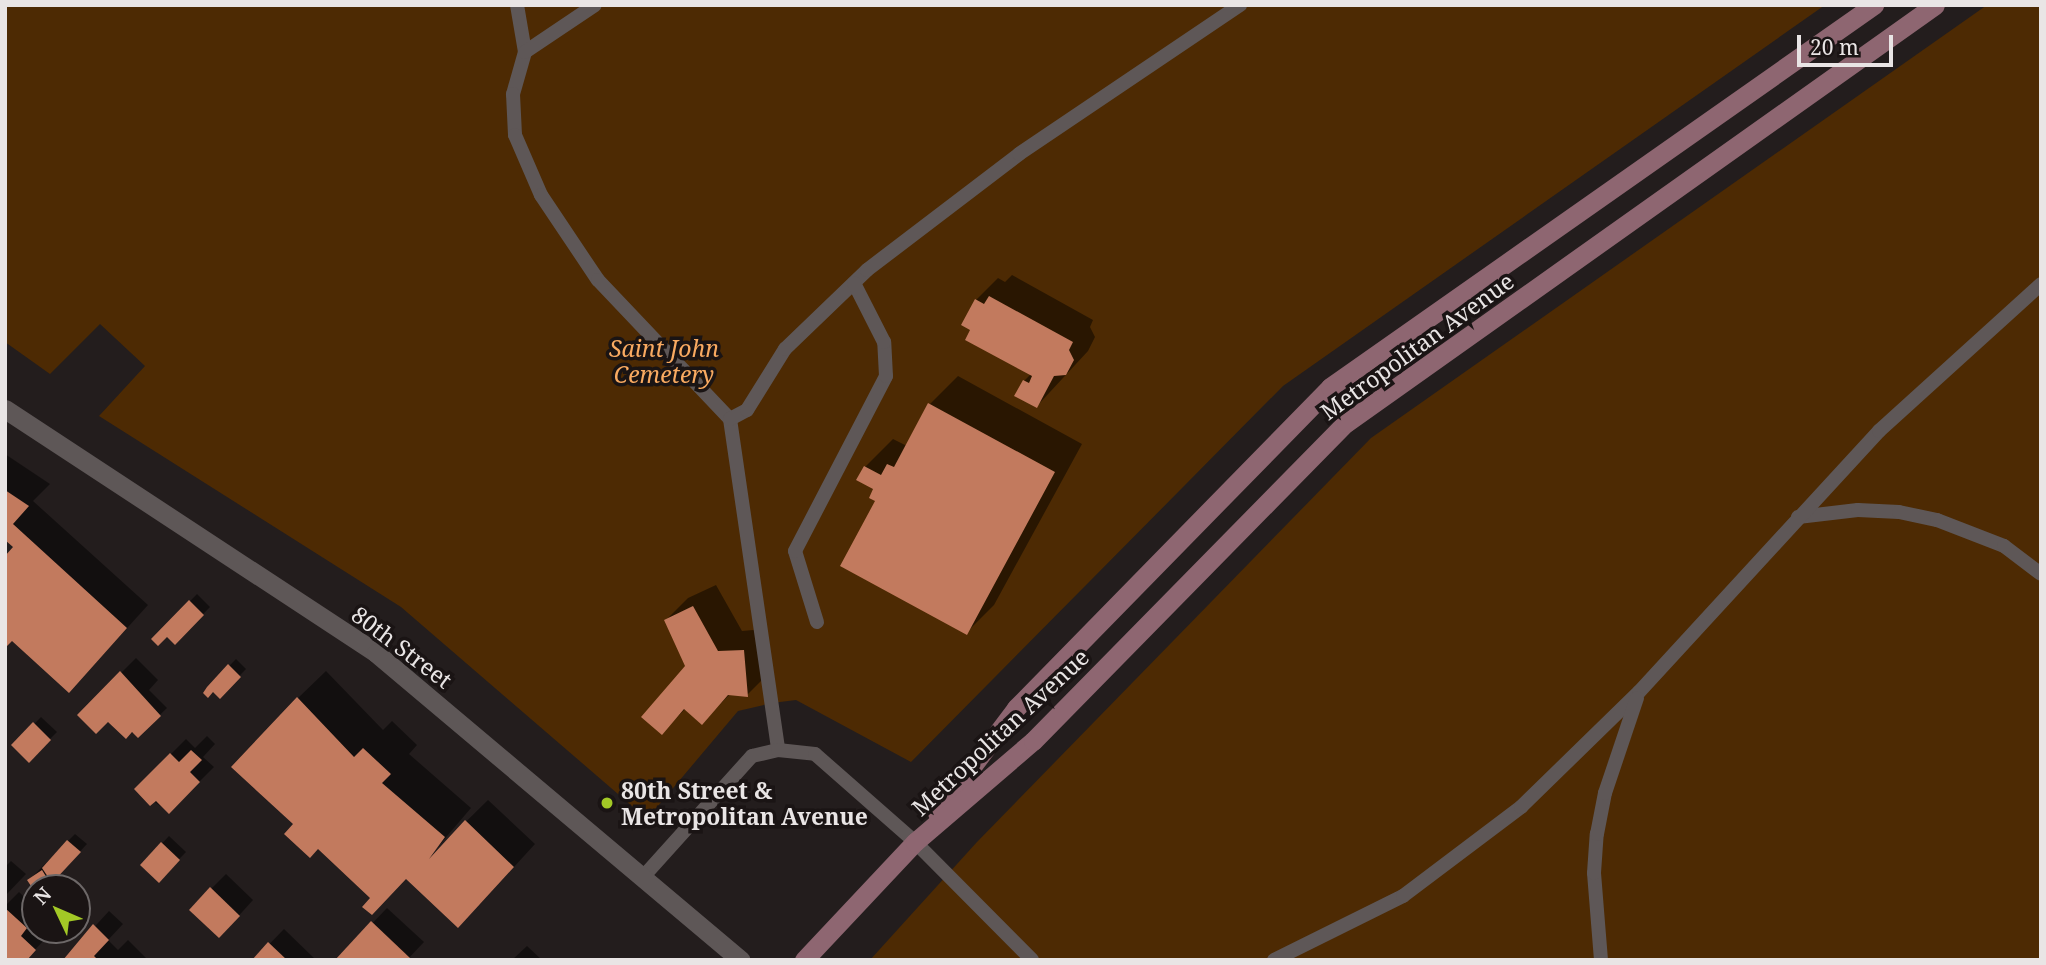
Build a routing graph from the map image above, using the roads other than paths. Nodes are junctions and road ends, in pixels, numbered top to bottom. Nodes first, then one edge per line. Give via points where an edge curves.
1 (517, 5) edge
2 (595, 5) edge
3 (1240, 5) edge
4 (1874, 5) edge
5 (1935, 5) edge
6 (525, 52) junction
7 (854, 283) junction
8 (2041, 284) edge
9 (5, 409) edge
10 (730, 419) junction
11 (1798, 517) junction
12 (2041, 574) edge
13 (817, 622) dead end
14 (1639, 692) junction
15 (778, 750) junction
16 (915, 842) junction
17 (643, 877) junction
18 (741, 960) edge
19 (804, 960) edge
20 (1032, 960) edge
21 (1274, 960) edge
22 (1601, 960) edge

1 - 6 lane
2 - 6 lane
3 - 7 lane via 1019,154
4 - 16 main road, Metropolitan Avenue via 1330,387 1016,708
5 - 16 main road, Metropolitan Avenue via 1346,423 1033,741
6 - 10 lane via 513,94 515,135 541,195 598,280
7 - 10 lane via 785,349 747,410
7 - 13 lane via 884,342 887,376 795,551
8 - 11 lane via 1879,431
9 - 17 street, 80th Street via 376,653
10 - 15 lane
11 - 12 lane via 1858,510 1937,520 2004,547
11 - 14 lane
14 - 21 lane via 1521,807 1403,896
14 - 22 lane via 1605,793 1597,834 1594,873
15 - 16 lane via 815,754
15 - 17 lane via 752,756
16 - 19 main road, Metropolitan Avenue
16 - 20 lane
17 - 18 street, 80th Street

